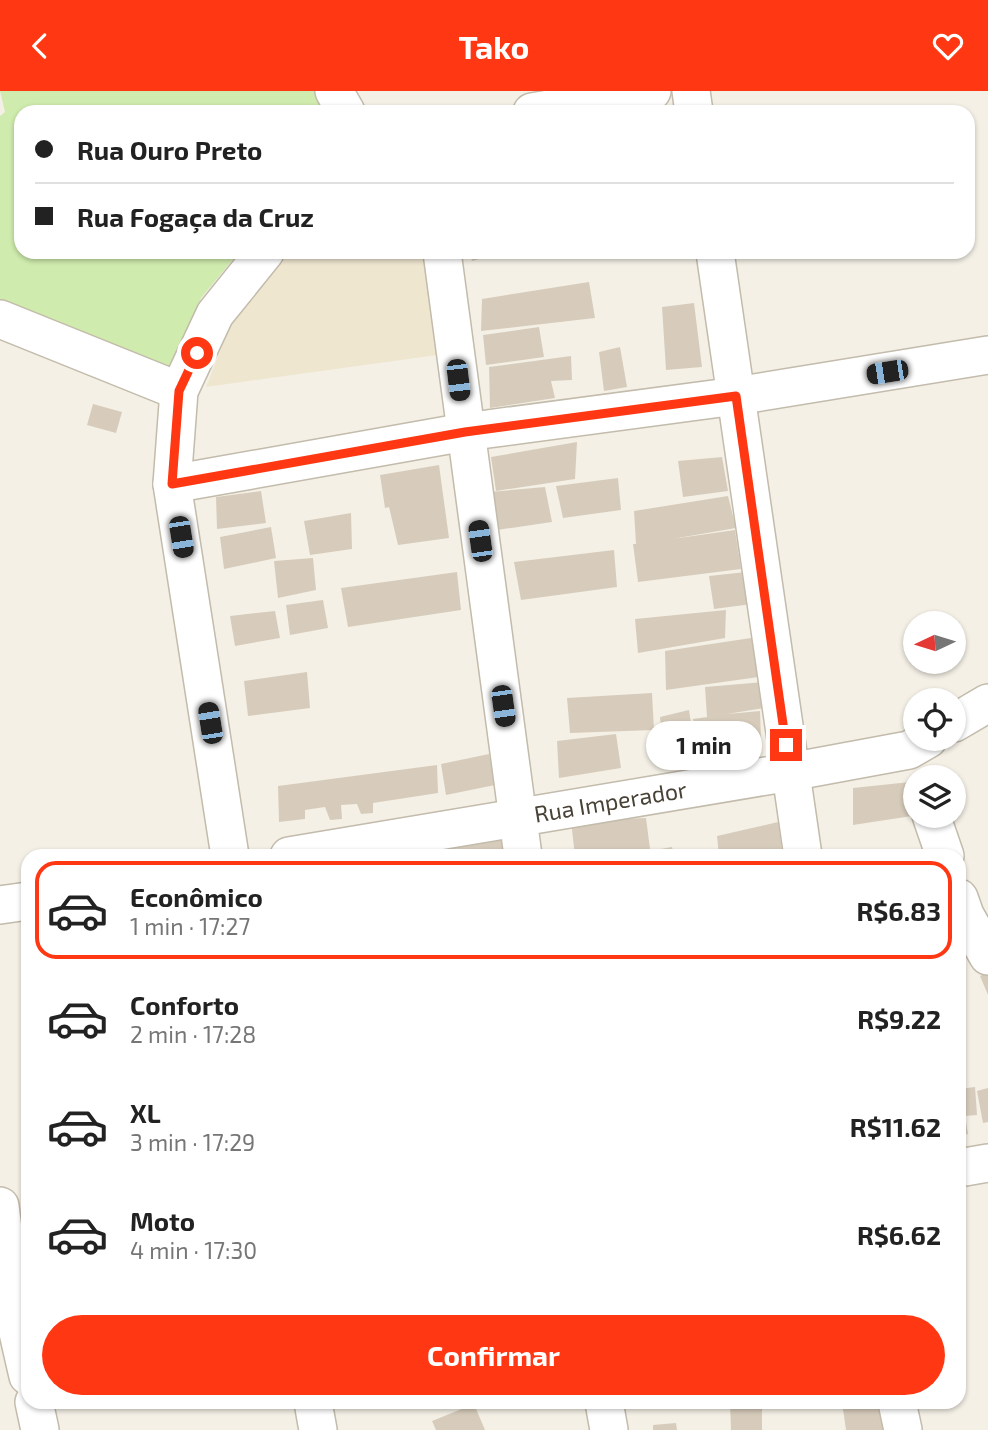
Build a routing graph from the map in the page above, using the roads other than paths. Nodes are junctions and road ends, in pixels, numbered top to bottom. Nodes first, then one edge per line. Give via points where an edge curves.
1 (652, 91) edge
2 (572, 105) edge
3 (259, 259) edge
4 (443, 259) edge
5 (716, 259) edge
6 (0, 319) edge
7 (988, 355) edge
8 (179, 391) junction
9 (736, 396) junction
10 (465, 432) junction
11 (172, 484) junction
12 (988, 703) edge
13 (966, 716) edge
14 (918, 755) edge
15 (790, 772) junction
16 (518, 816) junction
17 (935, 828) edge
18 (229, 849) edge
19 (329, 849) edge
20 (522, 849) edge
21 (802, 849) edge
22 (943, 849) edge
23 (21, 902) edge
24 (0, 905) edge
25 (966, 917) edge
26 (988, 956) edge
27 (988, 1163) edge
28 (966, 1167) edge
29 (0, 1206) edge
30 (14, 1315) edge
31 (21, 1346) edge
32 (36, 1409) edge
33 (314, 1409) edge
34 (605, 1409) edge
35 (898, 1409) edge
36 (40, 1430) edge
37 (318, 1430) edge
38 (609, 1430) edge
39 (903, 1430) edge

1 - 2 street
3 - 8 street via 215,314
4 - 10 street
5 - 9 street
6 - 8 street
7 - 9 street
8 - 11 street
9 - 10 street
9 - 15 street
10 - 11 street
10 - 16 street
11 - 18 street
12 - 13 street
14 - 15 street, Rua Imperador
15 - 16 street, Rua Imperador
15 - 21 street
16 - 19 street, Rua Imperador
16 - 20 street
17 - 22 street
23 - 24 street
25 - 26 street
27 - 28 street
29 - 30 street
30 - 31 street
32 - 36 street
33 - 37 street
34 - 38 street
35 - 39 street

